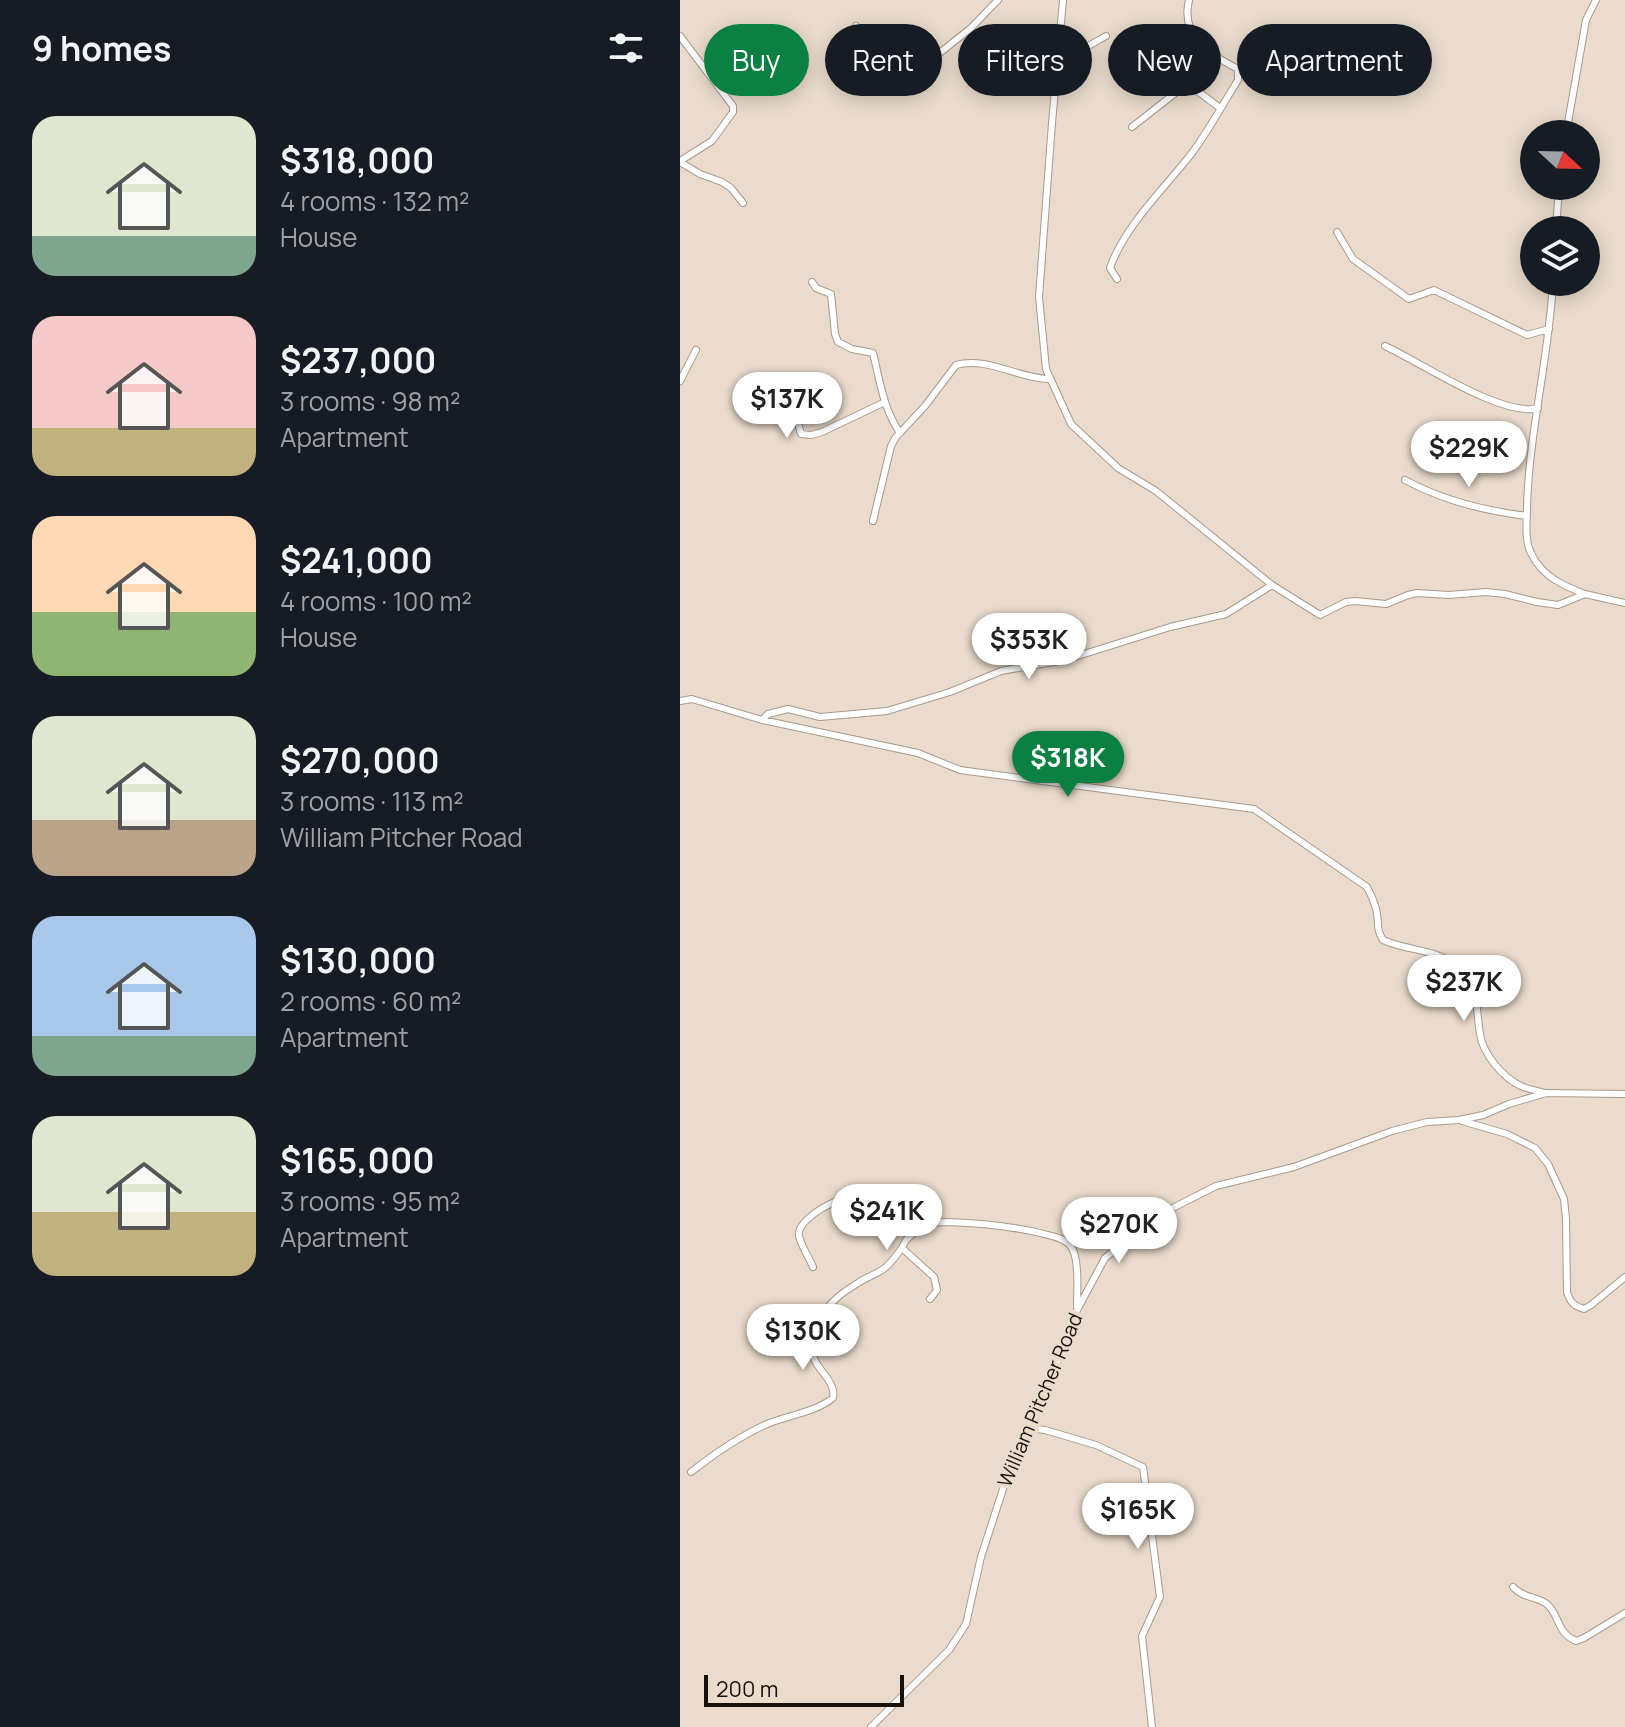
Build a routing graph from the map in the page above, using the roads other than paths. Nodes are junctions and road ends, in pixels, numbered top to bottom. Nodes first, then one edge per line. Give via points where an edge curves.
1 (998, 0) edge
2 (1063, 0) edge
3 (1189, 0) edge
4 (1596, 0) edge
5 (1061, 24) edge
6 (680, 36) edge
7 (1106, 36) dead end
8 (1092, 44) edge
9 (942, 51) edge
10 (1055, 96) edge
11 (1220, 108) junction
12 (1568, 120) edge
13 (1132, 127) dead end
14 (680, 162) edge
15 (743, 203) dead end
16 (1337, 232) dead end
17 (1117, 279) dead end
18 (812, 282) dead end
19 (1552, 296) edge
20 (1549, 329) junction
21 (1385, 346) dead end
22 (696, 350) dead end
23 (1050, 379) junction
24 (680, 381) edge
25 (885, 402) junction
26 (1538, 408) junction
27 (794, 409) dead end
28 (900, 433) junction
29 (1405, 480) dead end
30 (1527, 516) junction
31 (873, 521) dead end
32 (1272, 585) junction
33 (1561, 585) junction
34 (1585, 594) junction
35 (1625, 603) edge
36 (1558, 605) junction
37 (680, 701) edge
38 (762, 720) junction
39 (1546, 1093) junction
40 (1625, 1094) edge
41 (1459, 1120) junction
42 (924, 1223) junction
43 (902, 1248) junction
44 (813, 1267) dead end
45 (1625, 1277) edge
46 (930, 1299) dead end
47 (1077, 1310) junction
48 (1029, 1428) junction
49 (691, 1472) dead end
50 (1513, 1587) dead end
51 (1625, 1613) edge
52 (871, 1727) edge
53 (1152, 1727) edge

1 - 9 street
2 - 5 street
3 - 11 street via 1189,20 1198,42 1238,69 1238,80
4 - 12 street via 1586,20
6 - 14 street via 733,112 712,141
7 - 8 street
10 - 23 street via 1039,297
11 - 13 street via 1192,87 1183,87
11 - 17 street via 1194,151 1125,239 1110,268
14 - 15 street via 722,182
16 - 20 street via 1353,259 1409,299 1434,290 1527,335
18 - 25 street via 831,294 836,340 873,353
19 - 20 street
20 - 26 street
21 - 26 street via 1483,396 1524,410
22 - 24 street
23 - 28 street via 976,362 956,365
23 - 32 street via 1071,424 1118,468 1156,491
25 - 27 street via 811,435 801,434
25 - 28 street
26 - 30 street
28 - 31 street via 891,446
29 - 30 street via 1493,512
30 - 33 street via 1530,553
32 - 36 street via 1320,615 1346,602 1386,604 1417,593 1486,592
32 - 38 street via 1226,614 1065,660 1001,671 887,711 820,717 788,709
33 - 34 street
33 - 36 street
34 - 35 street
34 - 36 street
37 - 38 street via 692,699
38 - 39 street via 918,753 960,770 1254,809 1367,887 1383,940 1444,957 1460,969 1472,984 1480,1038 1488,1053 1507,1077
39 - 40 street, William Pitcher Road
39 - 41 street, William Pitcher Road
41 - 45 street via 1507,1134 1535,1148 1548,1164 1564,1199 1567,1292 1576,1307 1591,1305
41 - 47 street, William Pitcher Road via 1404,1128 1294,1167 1216,1186 1159,1215 1105,1258
42 - 43 street
42 - 44 street via 888,1220 849,1201 835,1200 799,1229
42 - 47 street via 999,1227 1064,1240 1074,1251
43 - 46 street via 934,1277 937,1290
43 - 49 street via 885,1268 823,1311 812,1349 833,1398 768,1424
47 - 48 street, William Pitcher Road
48 - 52 street, William Pitcher Road via 1015,1452 981,1557 966,1624 949,1650
48 - 53 street via 1096,1445 1143,1467 1160,1597 1142,1636
50 - 51 street via 1544,1602 1571,1640 1584,1638

